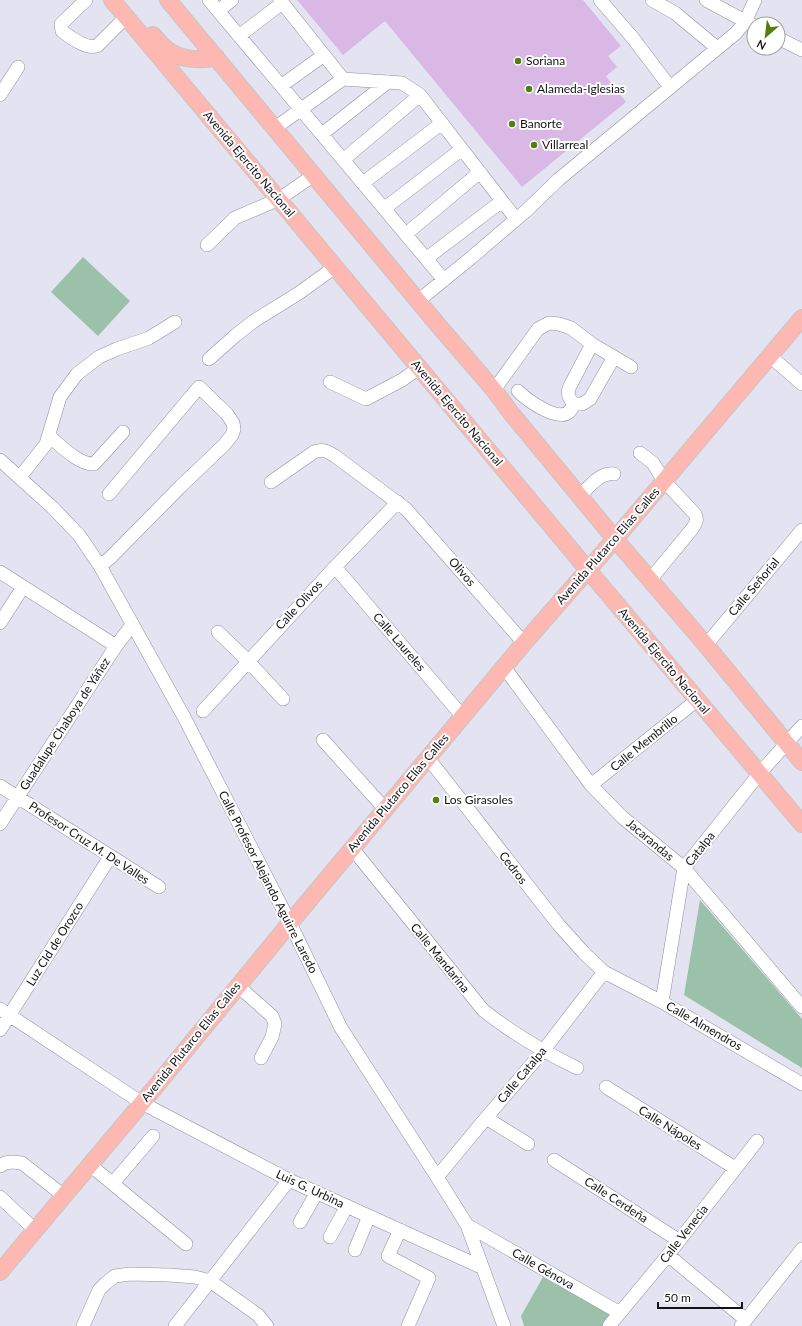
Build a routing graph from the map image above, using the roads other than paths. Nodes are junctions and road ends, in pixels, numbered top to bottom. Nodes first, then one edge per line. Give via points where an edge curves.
1 (86, 0) edge
2 (112, 0) edge
3 (168, 0) edge
4 (209, 0) edge
5 (232, 0) edge
6 (600, 0) edge
7 (652, 0) edge
8 (706, 0) edge
9 (755, 0) edge
10 (281, 1) edge
11 (218, 11) junction
12 (751, 16) edge
13 (126, 17) junction
14 (746, 22) edge
15 (746, 26) edge
16 (138, 31) junction
17 (239, 36) junction
18 (786, 42) edge
19 (717, 48) junction
20 (802, 50) edge
21 (324, 55) junction
22 (216, 57) junction
23 (18, 67) dead end
24 (343, 79) junction
25 (388, 82) junction
26 (282, 86) junction
27 (670, 87) junction
28 (0, 95) edge
29 (420, 95) junction
30 (301, 109) junction
31 (442, 123) junction
32 (275, 128) junction
33 (322, 134) junction
34 (462, 149) junction
35 (343, 160) junction
36 (480, 172) junction
37 (314, 175) junction
38 (363, 183) junction
39 (279, 199) junction
40 (502, 201) junction
41 (385, 208) junction
42 (516, 219) junction
43 (406, 234) junction
44 (207, 245) dead end
45 (427, 258) junction
46 (335, 267) junction
47 (444, 280) junction
48 (418, 301) junction
49 (802, 318) edge
50 (175, 322) dead end
51 (592, 344) junction
52 (770, 356) junction
53 (614, 357) junction
54 (209, 359) dead end
55 (631, 367) dead end
56 (419, 368) junction
57 (330, 382) dead end
58 (802, 384) edge
59 (494, 390) junction
60 (518, 391) dead end
61 (574, 404) junction
62 (123, 432) dead end
63 (49, 436) junction
64 (640, 453) dead end
65 (0, 460) edge
66 (614, 474) dead end
67 (20, 477) junction
68 (664, 481) junction
69 (270, 482) dead end
70 (109, 494) dead end
71 (580, 496) junction
72 (398, 502) junction
73 (802, 530) edge
74 (615, 539) junction
75 (100, 566) junction
76 (334, 568) junction
77 (588, 570) junction
78 (0, 572) edge
79 (650, 580) junction
80 (23, 587) junction
81 (0, 622) edge
82 (132, 624) junction
83 (218, 632) dead end
84 (524, 643) junction
85 (706, 645) junction
86 (116, 646) junction
87 (248, 661) junction
88 (504, 667) junction
89 (283, 698) dead end
90 (697, 700) junction
91 (203, 711) dead end
92 (463, 717) junction
93 (802, 726) edge
94 (322, 740) dead end
95 (787, 743) junction
96 (428, 758) junction
97 (802, 762) edge
98 (759, 774) junction
99 (591, 785) junction
100 (0, 786) edge
101 (17, 797) junction
102 (385, 809) junction
103 (0, 824) edge
104 (802, 824) edge
105 (352, 848) junction
106 (110, 857) junction
107 (684, 868) junction
108 (158, 887) dead end
109 (290, 923) junction
110 (604, 972) junction
111 (238, 986) junction
112 (662, 1002) junction
113 (802, 1007) edge
114 (5, 1012) edge
115 (0, 1030) edge
116 (543, 1051) junction
117 (261, 1058) dead end
118 (577, 1068) dead end
119 (802, 1084) edge
120 (606, 1087) dead end
121 (142, 1103) junction
122 (486, 1118) junction
123 (153, 1136) dead end
124 (757, 1141) dead end
125 (528, 1144) dead end
126 (554, 1160) dead end
127 (90, 1165) junction
128 (0, 1166) edge
129 (735, 1168) junction
130 (437, 1177) junction
131 (289, 1180) junction
132 (113, 1183) junction
133 (316, 1192) junction
134 (64, 1196) junction
135 (0, 1197) edge
136 (347, 1206) junction
137 (369, 1216) junction
138 (300, 1222) dead end
139 (467, 1226) junction
140 (35, 1230) junction
141 (400, 1230) junction
142 (330, 1237) dead end
143 (678, 1240) junction
144 (186, 1244) dead end
145 (802, 1249) edge
146 (355, 1250) dead end
147 (668, 1254) junction
148 (481, 1267) junction
149 (0, 1272) edge
150 (210, 1281) junction
151 (620, 1313) junction
152 (744, 1323) edge
153 (83, 1326) edge
154 (175, 1326) edge
155 (267, 1326) edge
156 (408, 1326) edge
157 (504, 1326) edge
158 (609, 1326) edge

1 - 13 street via 60,27 62,31 87,46 97,46
2 - 13 main road, Avenida Ejercito Nacional
3 - 22 main road
4 - 11 street
5 - 11 street
6 - 27 street
7 - 19 street via 675,13
8 - 14 street
9 - 12 street
10 - 17 street
10 - 21 street
11 - 17 street
13 - 16 main road, Avenida Ejercito Nacional
15 - 19 street
16 - 22 main road via 149,31 170,52 181,57
16 - 39 main road, Avenida Ejercito Nacional
17 - 26 street
18 - 20 street
19 - 27 street
21 - 24 street
21 - 26 street
22 - 32 main road
23 - 28 street
24 - 25 street
24 - 30 street
25 - 29 street via 402,84
25 - 33 street
26 - 30 street
27 - 42 street via 564,175
29 - 31 street
29 - 35 street
30 - 32 street
30 - 33 street
31 - 34 street
31 - 38 street
32 - 37 main road
33 - 35 street
34 - 36 street
34 - 41 street
35 - 38 street
36 - 40 street
36 - 43 street
37 - 39 street
37 - 48 main road
38 - 41 street
39 - 44 street via 235,218
39 - 46 main road, Avenida Ejercito Nacional
40 - 42 street
40 - 45 street
41 - 43 street
42 - 47 street
43 - 45 street
45 - 47 street
46 - 54 street via 254,321
46 - 56 main road, Avenida Ejercito Nacional
47 - 48 street
48 - 59 main road
49 - 52 main road, Avenida Plutarco Elías Calles
50 - 63 street via 149,338 99,357 77,374 60,397
51 - 53 street
51 - 59 street via 570,328 549,323 538,329
51 - 61 street via 569,388 569,397
52 - 58 street
52 - 68 main road, Avenida Plutarco Elías Calles
53 - 55 street
53 - 61 street via 590,399 582,404
56 - 57 street via 366,399
56 - 77 main road, Avenida Ejercito Nacional
59 - 71 main road via 510,413
60 - 61 street via 532,403 558,414 570,412
62 - 63 street via 94,464 78,460
63 - 67 street via 40,453
64 - 68 street via 653,463
65 - 67 street, Calle Profesor Alejando Aguirre Laredo
66 - 71 street via 601,476
67 - 75 street, Calle Profesor Alejando Aguirre Laredo via 80,534
68 - 74 main road, Avenida Plutarco Elías Calles
68 - 79 street via 697,518 696,523
69 - 72 street, Olivos via 321,449 327,450
70 - 75 street via 199,387 233,423 232,435 224,445
71 - 74 main road
72 - 76 street, Calle Olivos
72 - 84 street, Olivos
73 - 85 street, Calle Señorial
74 - 77 main road, Avenida Plutarco Elías Calles
74 - 79 main road
75 - 82 street, Calle Profesor Alejando Aguirre Laredo
76 - 87 street, Calle Olivos
76 - 92 street, Calle Laureles
77 - 84 main road, Avenida Plutarco Elías Calles
77 - 90 main road, Avenida Ejercito Nacional
78 - 80 street
79 - 85 main road
80 - 81 street
80 - 86 street
82 - 86 street, Guadalupe Chaboya de Yáñez
82 - 109 street, Calle Profesor Alejando Aguirre Laredo via 184,717
83 - 87 street
84 - 88 main road, Avenida Plutarco Elías Calles
85 - 95 main road
86 - 101 street, Guadalupe Chaboya de Yáñez
87 - 89 street
87 - 91 street, Calle Olivos
88 - 92 main road, Avenida Plutarco Elías Calles
88 - 99 street, Jacarandas
90 - 98 main road, Avenida Ejercito Nacional
90 - 99 street, Calle Membrillo
92 - 96 main road, Avenida Plutarco Elías Calles
93 - 95 street, Catalpa
94 - 102 street
95 - 97 main road
95 - 98 street, Catalpa
96 - 102 main road, Avenida Plutarco Elías Calles
96 - 110 street, Cedros via 558,924
98 - 104 main road, Avenida Ejercito Nacional
98 - 107 street, Catalpa
99 - 107 street, Jacarandas via 622,817
100 - 101 street, Profesor Cruz M. De Valles
101 - 103 street, Guadalupe Chaboya de Yáñez
101 - 106 street, Profesor Cruz M. De Valles
102 - 105 main road, Avenida Plutarco Elías Calles
105 - 109 main road, Avenida Plutarco Elías Calles
105 - 116 street, Calle Mandarina via 483,1010
106 - 108 street, Profesor Cruz M. De Valles
106 - 114 street, Luz CId de Orozco
107 - 112 street, Catalpa
107 - 113 street, Jacarandas
109 - 111 main road, Avenida Plutarco Elías Calles
109 - 130 street, Calle Profesor Alejando Aguirre Laredo via 342,1028
110 - 112 street, Calle Almendros
110 - 116 street, Calle Catalpa
111 - 117 street via 272,1016 275,1024 272,1037
111 - 121 main road, Avenida Plutarco Elías Calles
112 - 119 street, Calle Almendros
114 - 115 street, Luz CId de Orozco
114 - 121 street, Luis G. Urbina
116 - 118 street, Calle Mandarina
116 - 122 street, Calle Catalpa
120 - 129 street, Calle Nápoles
121 - 127 main road, Avenida Plutarco Elías Calles
121 - 131 street, Luis G. Urbina
122 - 125 street
122 - 130 street, Calle Catalpa
123 - 132 street
124 - 129 street, Calle Venecia
126 - 143 street, Calle Cerdeña
127 - 132 street
127 - 134 main road, Avenida Plutarco Elías Calles
128 - 134 street via 12,1162 22,1163
129 - 143 street, Calle Venecia
130 - 139 street, Calle Profesor Alejando Aguirre Laredo
131 - 133 street, Luis G. Urbina
131 - 150 street
132 - 144 street
133 - 136 street, Luis G. Urbina
133 - 138 street
134 - 140 main road, Avenida Plutarco Elías Calles
135 - 140 street
136 - 137 street, Luis G. Urbina
136 - 142 street
137 - 141 street, Luis G. Urbina
137 - 146 street
139 - 148 street, Calle Profesor Alejando Aguirre Laredo
139 - 151 street, Calle Génova
140 - 149 main road, Avenida Plutarco Elías Calles
141 - 148 street, Luis G. Urbina
141 - 156 street via 388,1256 430,1278
143 - 147 street, Calle Venecia
145 - 152 street
147 - 151 street, Calle Venecia
147 - 152 street
148 - 157 street, Calle Profesor Alejando Aguirre Laredo
150 - 153 street via 170,1275 115,1276 99,1290
150 - 154 street
150 - 155 street via 258,1315
151 - 158 street, Calle Venecia

